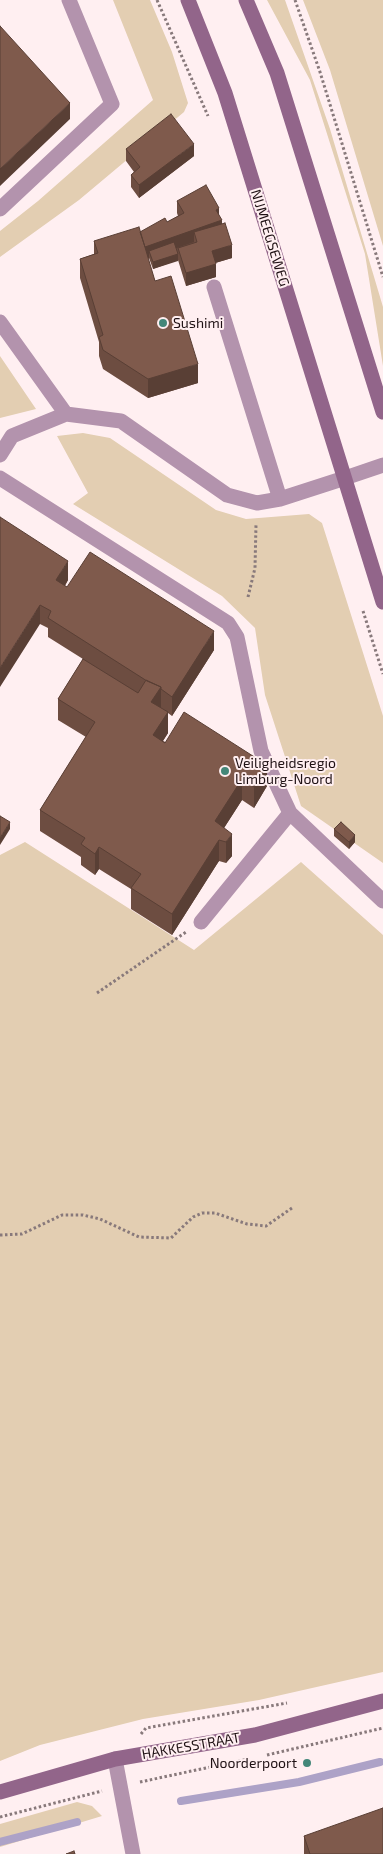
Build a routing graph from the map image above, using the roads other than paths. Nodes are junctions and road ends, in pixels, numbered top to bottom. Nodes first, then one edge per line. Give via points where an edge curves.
1 (69, 0) edge
2 (188, 0) edge
3 (246, 0) edge
4 (0, 209) edge
5 (214, 287) dead end
6 (0, 322) edge
7 (383, 412) edge
8 (66, 414) junction
9 (0, 455) edge
10 (383, 466) edge
11 (0, 478) edge
12 (345, 478) junction
13 (280, 499) junction
14 (383, 602) edge
15 (290, 813) junction
16 (383, 901) edge
17 (201, 922) road end
18 (383, 1701) edge
19 (115, 1759) junction
20 (0, 1792) edge
21 (133, 1854) edge

1 - 4 street via 112,104
2 - 12 main road, NIJMEEGSEWEG via 225,93
3 - 7 main road via 277,73
5 - 13 street
6 - 8 street
8 - 9 street via 12,436
8 - 13 street via 121,421 227,495 257,503
10 - 12 street
11 - 15 street via 228,623 236,637 261,751
12 - 13 street
12 - 14 main road, NIJMEEGSEWEG
15 - 16 street
15 - 17 street
18 - 19 main road, HAKKESSTRAAT via 255,1735
19 - 20 main road, HAKKESSTRAAT
19 - 21 street

